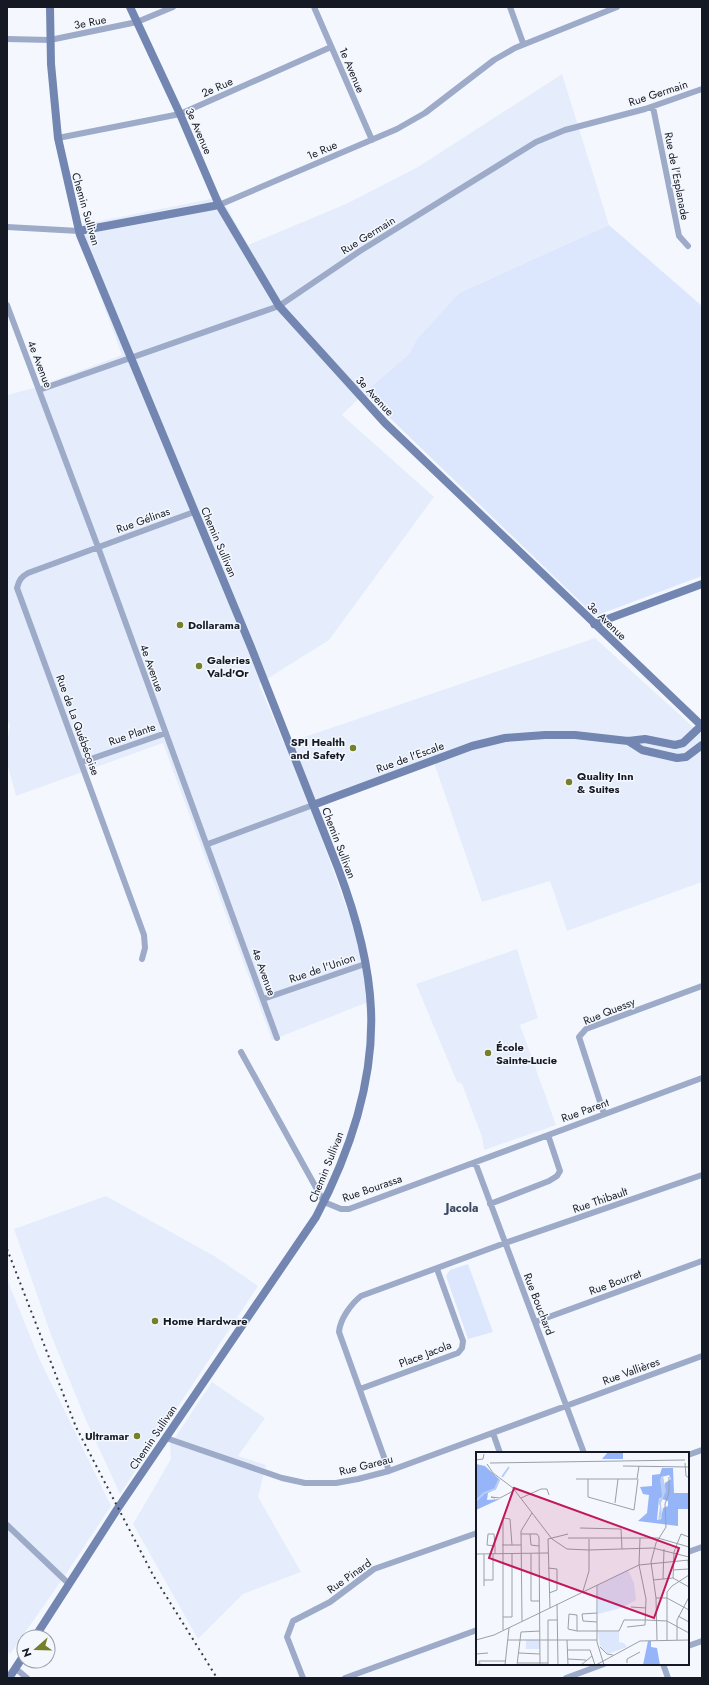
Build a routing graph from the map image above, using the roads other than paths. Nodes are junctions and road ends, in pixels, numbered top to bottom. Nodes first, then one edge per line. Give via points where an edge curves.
1 (50, 7) edge
2 (130, 7) edge
3 (173, 7) edge
4 (314, 7) edge
5 (510, 7) edge
6 (617, 7) edge
7 (137, 22) junction
8 (7, 39) edge
9 (50, 40) junction
10 (523, 43) junction
11 (331, 46) junction
12 (702, 89) edge
13 (653, 107) junction
14 (180, 114) junction
15 (58, 138) junction
16 (372, 140) junction
17 (219, 205) junction
18 (7, 228) edge
19 (79, 231) junction
20 (688, 246) dead end
21 (7, 305) edge
22 (279, 306) junction
23 (131, 357) junction
24 (39, 390) junction
25 (194, 512) junction
26 (98, 547) junction
27 (702, 584) edge
28 (594, 624) junction
29 (702, 726) edge
30 (166, 732) junction
31 (628, 741) junction
32 (702, 745) edge
33 (82, 762) junction
34 (313, 805) junction
35 (208, 844) junction
36 (142, 959) dead end
37 (365, 964) junction
38 (702, 986) edge
39 (263, 999) junction
40 (277, 1038) dead end
41 (241, 1052) dead end
42 (702, 1078) edge
43 (604, 1114) junction
44 (548, 1135) junction
45 (475, 1162) junction
46 (702, 1175) edge
47 (324, 1202) junction
48 (490, 1204) junction
49 (505, 1243) junction
50 (702, 1261) edge
51 (437, 1269) junction
52 (535, 1322) junction
53 (702, 1356) edge
54 (360, 1389) junction
55 (567, 1405) junction
56 (493, 1433) junction
57 (166, 1438) junction
58 (702, 1450) edge
59 (500, 1452) edge
60 (584, 1452) edge
61 (689, 1455) edge
62 (389, 1471) junction
63 (7, 1525) edge
64 (476, 1532) edge
65 (702, 1547) edge
66 (689, 1552) edge
67 (69, 1584) junction
68 (40, 1629) edge
69 (476, 1630) edge
70 (702, 1641) edge
71 (689, 1646) edge
72 (602, 1665) edge
73 (662, 1665) edge
74 (15, 1668) joint
75 (583, 1675) edge
76 (9, 1678) edge
77 (27, 1678) edge
78 (303, 1678) edge
79 (345, 1678) edge
80 (566, 1678) edge
81 (668, 1678) edge

1 - 9 main road, Chemin Sullivan
2 - 7 main road, 3e Avenue
3 - 7 street, 3e Rue
4 - 11 street, 1e Avenue
5 - 10 street
6 - 10 street, 1e Rue
7 - 9 street, 3e Rue
7 - 14 main road, 3e Avenue
8 - 9 street, 3e Rue
9 - 15 main road, Chemin Sullivan
10 - 16 street, 1e Rue via 494,60 425,113
11 - 14 street, 2e Rue
11 - 16 street, 1e Avenue
12 - 13 street, Rue Germain
13 - 20 street, Rue de l'Esplanade via 679,236
13 - 22 street, Rue Germain via 565,130 536,142
14 - 15 street, 2e Rue
14 - 17 main road, 3e Avenue
15 - 19 main road, Chemin Sullivan
16 - 17 street, 1e Rue
17 - 19 main road, 1e Rue
17 - 22 main road, 3e Avenue
18 - 19 street, 1e Rue
19 - 23 main road, Chemin Sullivan
21 - 24 street, 4e Avenue
22 - 23 street, Rue Germain
22 - 28 main road, 3e Avenue via 385,423
23 - 24 street, Rue Germain
23 - 25 main road, Chemin Sullivan
24 - 26 street, 4e Avenue
25 - 26 street, Rue Gélinas
25 - 34 main road, Chemin Sullivan
26 - 30 street, 4e Avenue
26 - 33 street, Rue de La Québécoise via 22,576 17,588
27 - 28 main road
28 - 29 main road, 3e Avenue
29 - 31 main road, Rue de l'Escale via 683,743 670,744 645,739
30 - 33 street, Rue Plante
30 - 35 street, 4e Avenue
31 - 32 main road, Rue de l'Escale via 642,750 677,758 686,757
31 - 34 main road, Rue de l'Escale via 575,735 505,738 472,746
33 - 36 street, Rue de La Québécoise via 144,935 145,948
34 - 35 street, Rue de l'Escale
34 - 37 main road, Chemin Sullivan via 351,904
35 - 39 street, 4e Avenue
37 - 39 street, Rue de l'Union
37 - 47 main road, Chemin Sullivan via 371,1010 368,1066 351,1134
38 - 43 street, Rue Quessy via 586,1029 579,1037
39 - 40 street, 4e Avenue
41 - 47 street
42 - 43 street, Rue Parent
43 - 44 street, Rue Parent
44 - 45 street, Rue Parent
44 - 48 street via 560,1170 556,1176
45 - 47 street, Rue Bourassa via 349,1209 340,1209
45 - 48 street, Rue Bouchard
46 - 49 street, Rue Thibault
47 - 57 main road, Chemin Sullivan
48 - 49 street, Rue Bouchard
49 - 51 street
49 - 52 street, Rue Bouchard
50 - 52 street, Rue Bourret
51 - 54 street via 361,1296 339,1325 338,1332
51 - 54 street, Place Jacola via 463,1341 462,1348 458,1353
52 - 55 street, Rue Bouchard
53 - 55 street, Rue Vallières
54 - 62 street
55 - 56 street, Rue Gareau
55 - 60 street, Rue Bouchard
56 - 59 street
56 - 62 street, Rue Gareau
57 - 62 street, Rue Gareau via 282,1478 305,1483 336,1483
57 - 67 main road, Chemin Sullivan
58 - 61 street
63 - 67 street
64 - 78 street, Rue Pinard via 374,1569 330,1602 293,1621 287,1637
65 - 66 street
67 - 68 main road, Chemin Sullivan
69 - 79 street
70 - 71 street
72 - 75 street
73 - 81 street
74 - 76 main road
74 - 77 street
75 - 80 street

